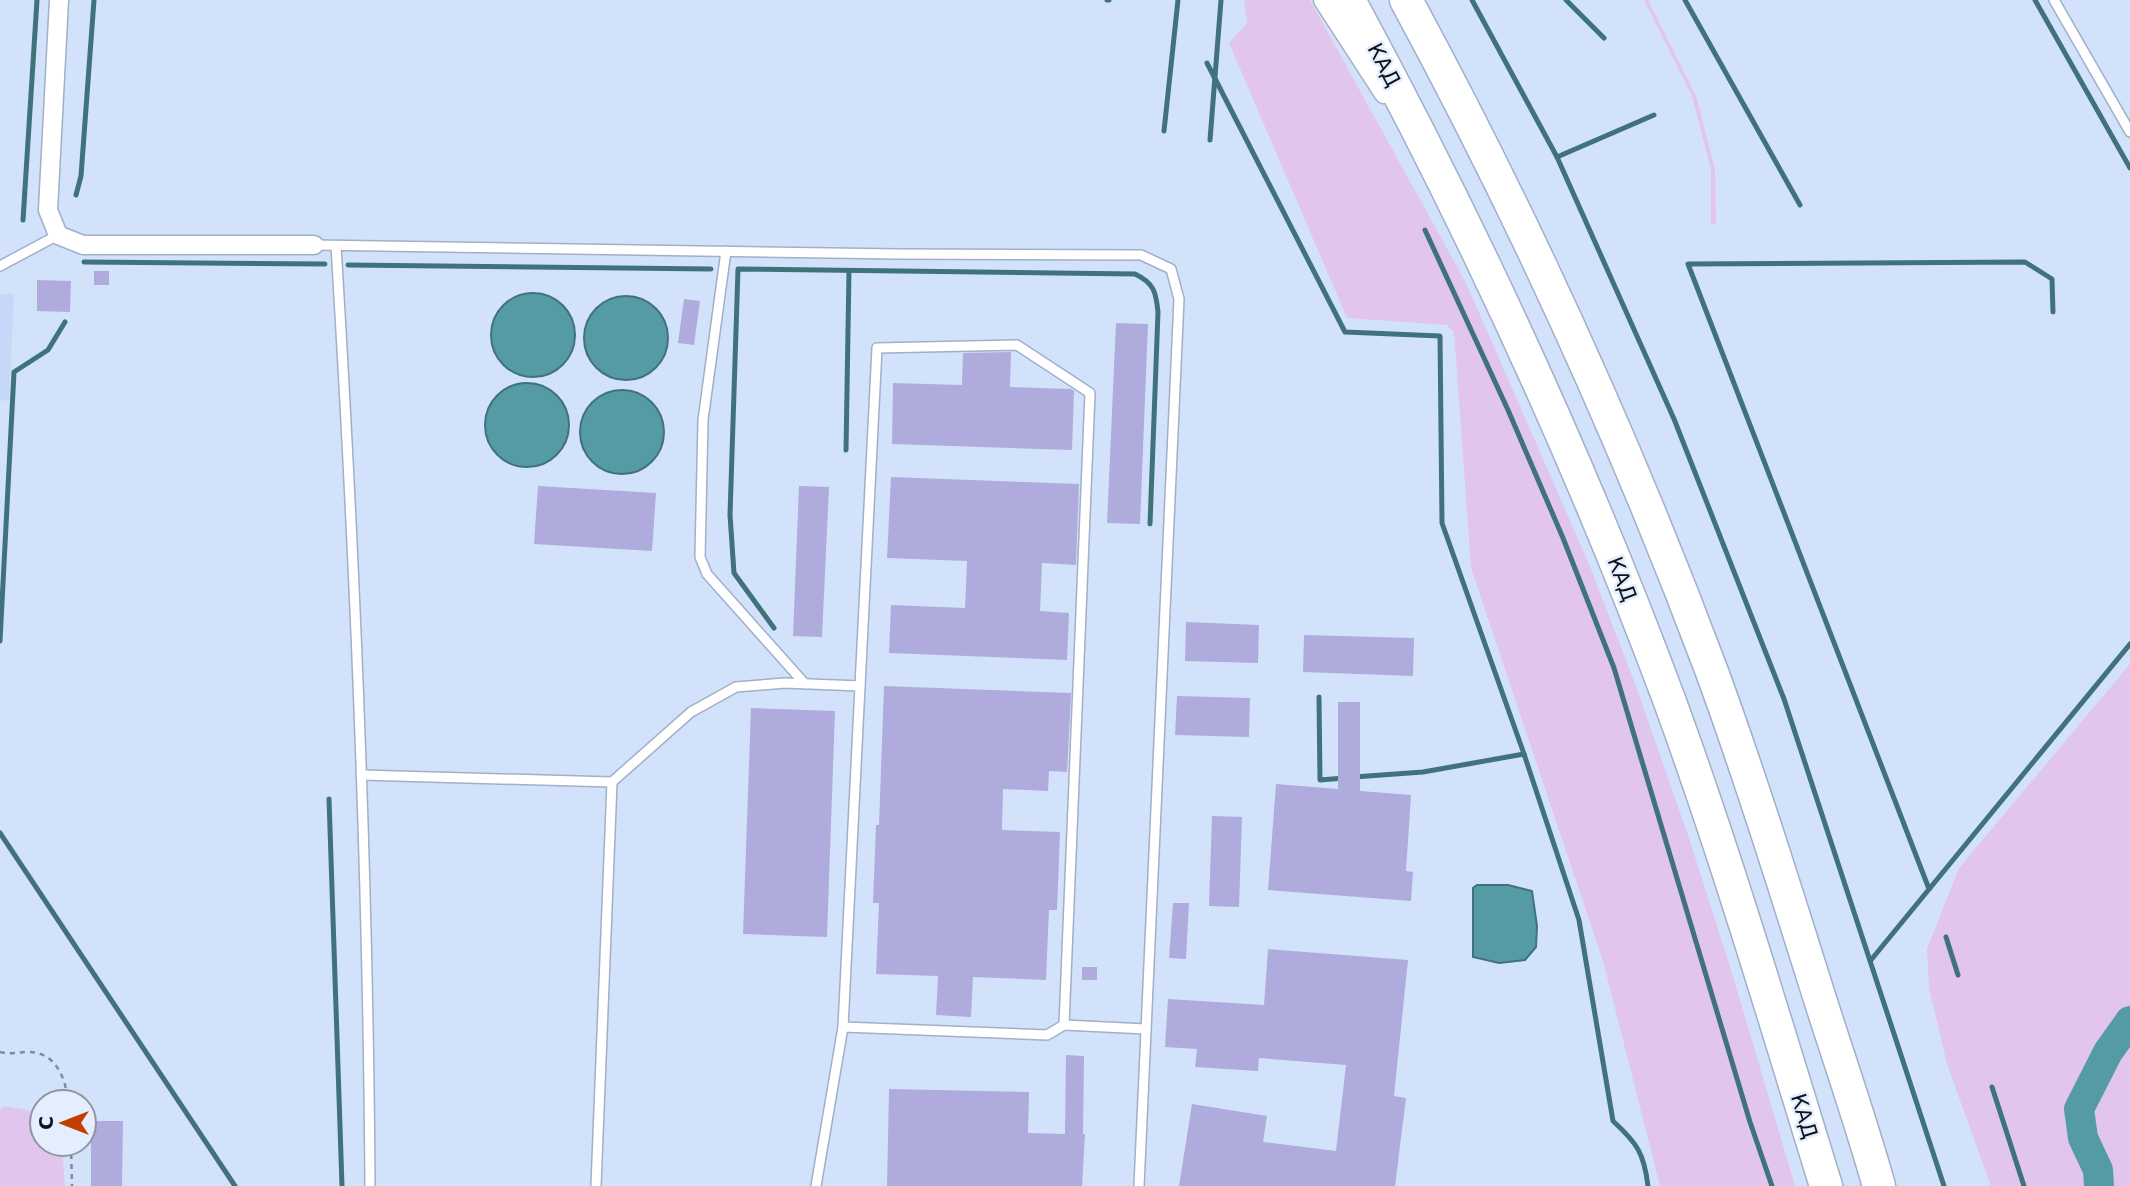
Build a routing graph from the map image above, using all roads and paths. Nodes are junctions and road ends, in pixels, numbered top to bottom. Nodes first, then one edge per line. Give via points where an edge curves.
1 (59, 0) edge
2 (1323, 0) edge
3 (1349, 0) edge
4 (1406, 0) edge
5 (2054, 0) edge
6 (2130, 132) edge
7 (1458, 206) junction
8 (58, 235) junction
9 (314, 245) joint
10 (336, 246) junction
11 (726, 251) junction
12 (0, 266) edge
13 (806, 684) junction
14 (860, 686) junction
15 (361, 775) junction
16 (612, 782) junction
17 (1064, 1024) junction
18 (843, 1027) junction
19 (1146, 1028) junction
20 (0, 1052) edge
21 (66, 1088) edge
22 (71, 1158) edge
23 (72, 1186) edge
24 (370, 1186) edge
25 (596, 1186) edge
26 (816, 1186) edge
27 (1139, 1186) edge
28 (1826, 1186) edge
29 (1879, 1186) edge

1 - 8 street via 48,210
2 - 7 street
3 - 7 highway, КАД
4 - 29 highway via 1501,181 1656,526 1768,833
5 - 6 lane
7 - 28 highway, КАД via 1534,369 1670,702 1727,867
8 - 9 street via 83,245
8 - 12 lane
9 - 10 lane
10 - 11 lane
10 - 15 lane
11 - 13 lane via 703,420 700,557 707,575
11 - 19 lane via 1141,255 1171,269 1179,299
13 - 14 lane
13 - 16 lane via 736,687 691,712
14 - 17 lane via 877,348 1017,345 1090,393
14 - 18 lane
15 - 16 lane
15 - 24 lane
16 - 25 lane
17 - 18 lane via 1047,1035
17 - 19 lane
18 - 26 lane
19 - 27 lane
20 - 21 path via 47,1057 61,1072
22 - 23 path

